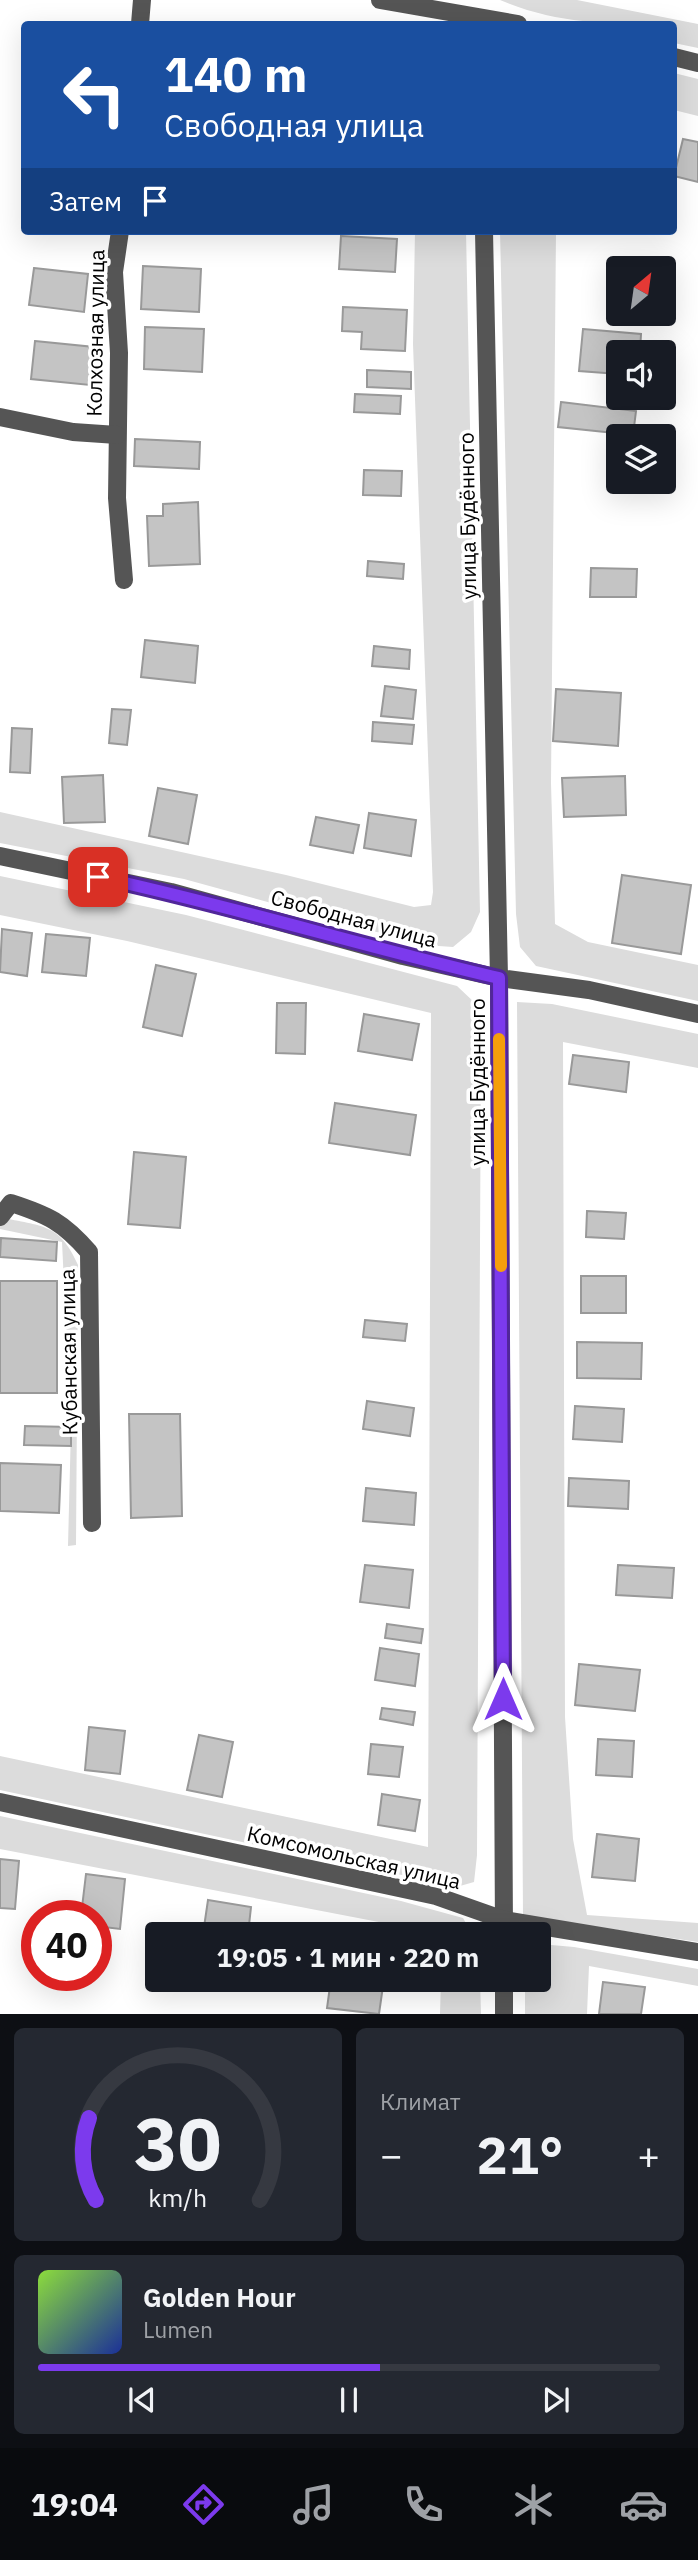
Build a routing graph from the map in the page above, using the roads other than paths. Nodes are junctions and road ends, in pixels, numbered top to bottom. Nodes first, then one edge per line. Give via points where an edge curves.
1 (142, 0) edge
2 (380, 0) edge
3 (480, 0) edge
4 (140, 21) edge
5 (475, 21) edge
6 (480, 21) edge
7 (677, 58) edge
8 (698, 63) edge
9 (119, 235) edge
10 (484, 235) edge
11 (0, 417) edge
12 (117, 435) junction
13 (124, 580) dead end
14 (0, 856) edge
15 (499, 978) junction
16 (698, 1014) edge
17 (0, 1217) edge
18 (92, 1523) dead end
19 (0, 1802) edge
20 (493, 1922) edge
21 (504, 1922) edge
22 (551, 1933) edge
23 (698, 1952) edge
24 (504, 1992) edge
25 (504, 2014) edge

1 - 4 street
2 - 5 street
3 - 6 street
7 - 8 street
9 - 12 street, Колхозная улица via 114,272 119,352
10 - 15 street, улица Будённого
11 - 12 street, Колхозная улица via 73,432
12 - 13 street, Колхозная улица
14 - 15 street, Свободная улица via 171,892
15 - 16 street, Свободная улица via 589,990
15 - 21 street, улица Будённого
17 - 18 street, Кубанская улица via 11,1203 51,1217 70,1229 89,1252
19 - 20 street, Комсомольская улица via 436,1896
22 - 23 street, Комсомольская улица
24 - 25 street

